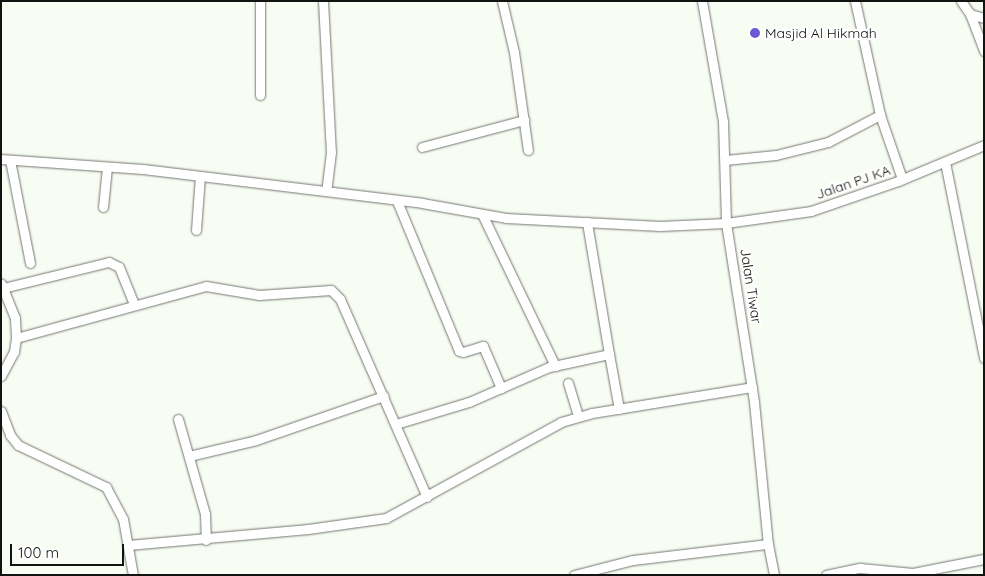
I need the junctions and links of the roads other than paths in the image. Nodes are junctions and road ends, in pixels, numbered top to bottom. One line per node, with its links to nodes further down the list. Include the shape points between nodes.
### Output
1 (260, 1): 10 (street)
2 (323, 1): 22 (street, via 331,152)
3 (502, 1): 12 (street)
4 (702, 1): 17 (street, Jalan Tiwar, via 723,121)
5 (855, 1): 11 (street)
6 (961, 1): 7 (street)
7 (970, 14): 8 (street); 9 (street)
8 (984, 18)
9 (984, 51)
10 (260, 95)
11 (880, 115): 17 (street, via 828,142 776,155); 21 (street)
12 (524, 120): 14 (street); 15 (street)
13 (984, 145): 18 (street, Jalan PJ KA)
14 (422, 147)
15 (528, 150)
16 (6, 160): 19 (street, Jalan PJ KA); 29 (street)
17 (725, 160): 27 (street, Jalan Tiwar)
18 (945, 162): 21 (street, Jalan PJ KA); 34 (street)
19 (107, 167): 20 (street, Jalan PJ KA); 24 (street)
20 (200, 176): 22 (street, Jalan PJ KA); 28 (street)
21 (902, 180): 27 (street, Jalan PJ KA, via 811,211)
22 (326, 191): 23 (street, Jalan PJ KA)
23 (397, 201): 25 (street, Jalan PJ KA); 39 (street, via 459,351 462,353 483,346)
24 (103, 207)
25 (482, 214): 26 (street, Jalan PJ KA); 35 (street)
26 (587, 222): 27 (street, Jalan PJ KA, via 660,226); 33 (street)
27 (726, 223): 38 (street, Jalan Tiwar)
28 (196, 230)
29 (30, 263)
30 (2, 286): 31 (street, via 109,262 119,268); 32 (street, via 15,318)
31 (134, 304): 32 (street); 40 (street, via 211,285 259,295 331,290 340,299)
32 (16, 338): 36 (street, via 14,352)
33 (609, 354): 35 (street); 41 (street)
34 (984, 358)
35 (555, 366): 39 (street)
36 (1, 376)
37 (568, 383): 43 (street)
38 (752, 387): 41 (street); 49 (street, Jalan Tiwar)
39 (501, 388): 45 (street, via 466,403)
40 (384, 396): 45 (street); 46 (street, via 256,440)
41 (619, 409): 43 (street)
42 (1, 411): 50 (street, via 10,435 18,445 106,488 123,519)
43 (578, 416): 47 (street, via 551,426)
44 (178, 419): 46 (street)
45 (396, 424): 47 (street)
46 (188, 456): 48 (street, via 205,514)
47 (427, 497): 48 (street, via 377,520)
48 (206, 540): 50 (street)
49 (768, 544): 53 (street, via 633,560); 54 (street, Jalan Tiwar)
50 (128, 545): 52 (street)
51 (984, 559): 55 (street, via 913,573 860,568)
52 (133, 575)
53 (574, 575)
54 (774, 575)
55 (826, 575)

